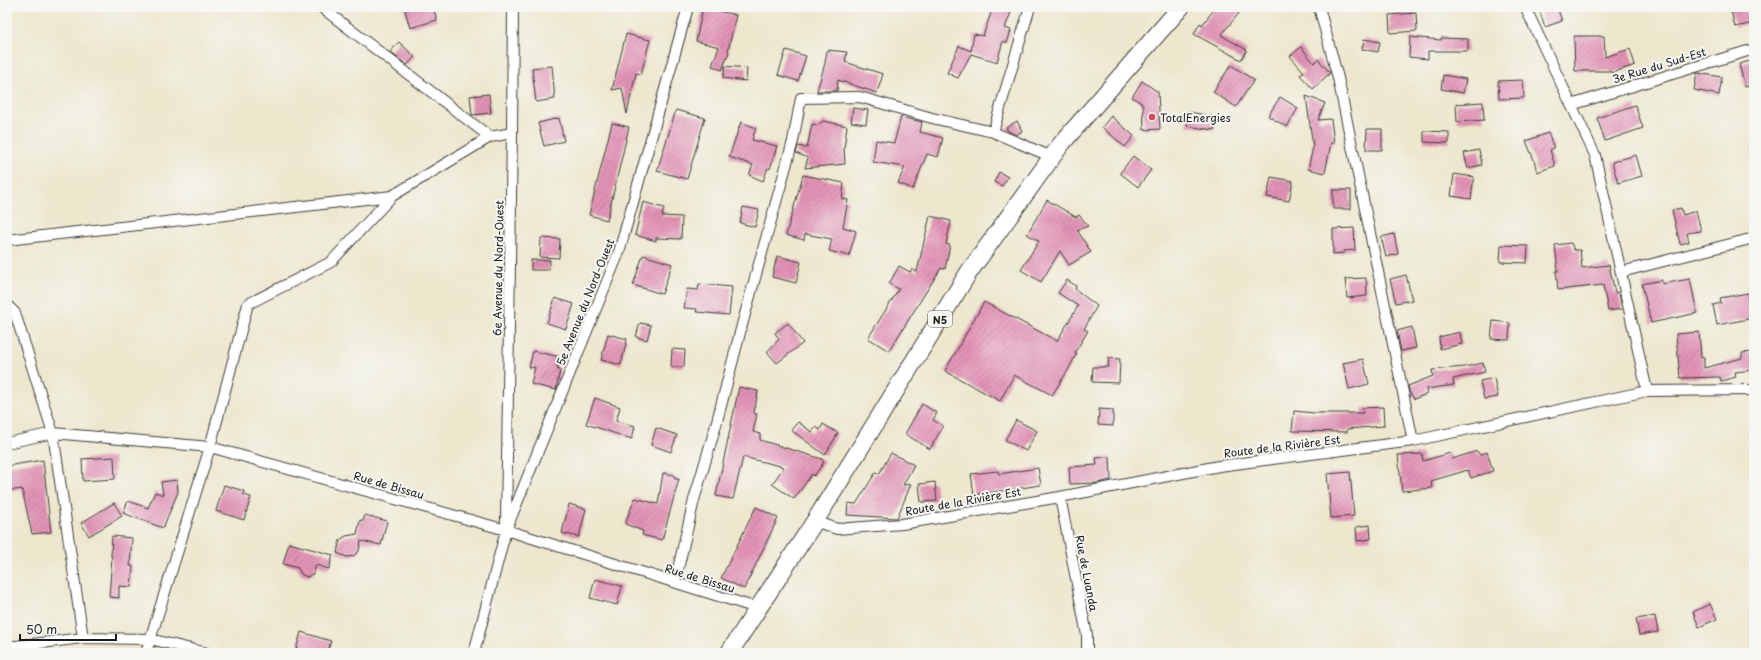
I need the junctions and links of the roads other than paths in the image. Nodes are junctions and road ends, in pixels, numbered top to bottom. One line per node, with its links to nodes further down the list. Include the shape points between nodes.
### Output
1 (513, 7): 11 (street, 6e Avenue du Nord-Ouest)
2 (688, 7): 27 (street, 5e Avenue du Nord-Ouest, via 620,252)
3 (1030, 7): 10 (street)
4 (1181, 7): 13 (highway, N5)
5 (1319, 7): 22 (street, via 1338,78)
6 (1525, 7): 9 (street)
7 (325, 9): 12 (street)
8 (1754, 49): 9 (street, 3e Rue du Sud-Est)
9 (1571, 105): 17 (street, via 1595,155)
10 (993, 132): 13 (street); 28 (street, via 860,97 801,98 793,141 694,500)
11 (512, 133): 12 (street); 27 (street, 6e Avenue du Nord-Ouest)
12 (490, 137): 14 (street)
13 (1052, 157): 26 (highway, N5, via 969,272)
14 (392, 196): 16 (street); 24 (street, via 331,262 248,304)
15 (1754, 238): 17 (street)
16 (7, 240)
17 (1621, 272): 20 (street)
18 (7, 306): 21 (street, via 15,313)
19 (1754, 390): 20 (street, Route de la Rivière Est)
20 (1647, 391): 22 (street, Route de la Rivière Est)
21 (53, 433): 23 (street, Rue de Bissau); 24 (street, Rue de Bissau); 30 (street)
22 (1413, 441): 25 (street, Route de la Rivière Est, via 1219,466)
23 (7, 442)
24 (210, 446): 27 (street, Rue de Bissau); 31 (street)
25 (1060, 497): 26 (street, Route de la Rivière Est, via 902,524 836,529); 37 (street, Rue de Luanda, via 1087,635)
26 (814, 521): 29 (highway, N5)
27 (506, 530): 28 (street, Rue de Bissau); 35 (street)
28 (675, 582): 29 (street, Rue de Bissau)
29 (757, 608): 36 (highway, N5)
30 (83, 638): 31 (street); 32 (street)
31 (150, 639): 33 (street); 34 (street)
32 (7, 647)
33 (146, 653)
34 (207, 653)
35 (474, 653)
36 (729, 653)
37 (1087, 653)

